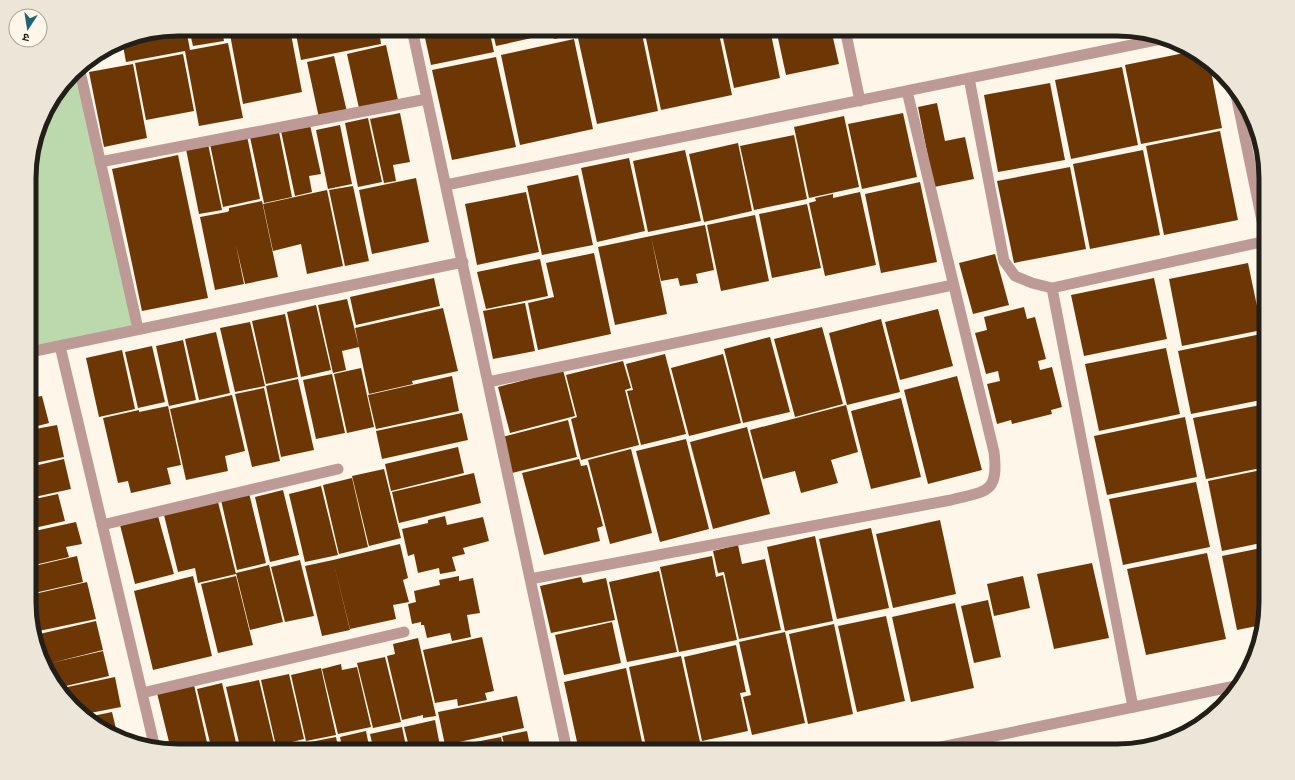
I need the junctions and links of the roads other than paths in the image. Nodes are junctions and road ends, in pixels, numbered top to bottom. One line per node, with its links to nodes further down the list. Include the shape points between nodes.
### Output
1 (414, 36): 7 (street)
2 (846, 36): 8 (street)
3 (1153, 41): 5 (street)
4 (81, 74): 10 (street)
5 (969, 78): 6 (street); 16 (street, via 1004,261 1015,276)
6 (907, 91): 8 (street); 15 (street)
7 (427, 99): 10 (street); 11 (street)
8 (860, 101): 11 (street)
9 (1238, 103): 12 (street)
10 (100, 162): 17 (street)
11 (446, 185): 14 (street)
12 (1259, 207)
13 (1259, 243): 16 (street)
14 (462, 262): 17 (street); 20 (street)
15 (953, 285): 20 (street); 23 (street, via 994,452 996,472 992,485 984,492)
16 (1052, 288): 27 (street)
17 (138, 329): 18 (street)
18 (60, 346): 19 (street); 22 (street)
19 (36, 351)
20 (488, 382): 23 (street)
21 (338, 469): 22 (street)
22 (102, 525): 26 (street)
23 (530, 579): 29 (street)
24 (404, 632): 26 (street)
25 (1231, 687): 27 (street)
26 (142, 693): 28 (street)
27 (1133, 707): 30 (street)
28 (154, 742)
29 (565, 744)
30 (956, 744)

